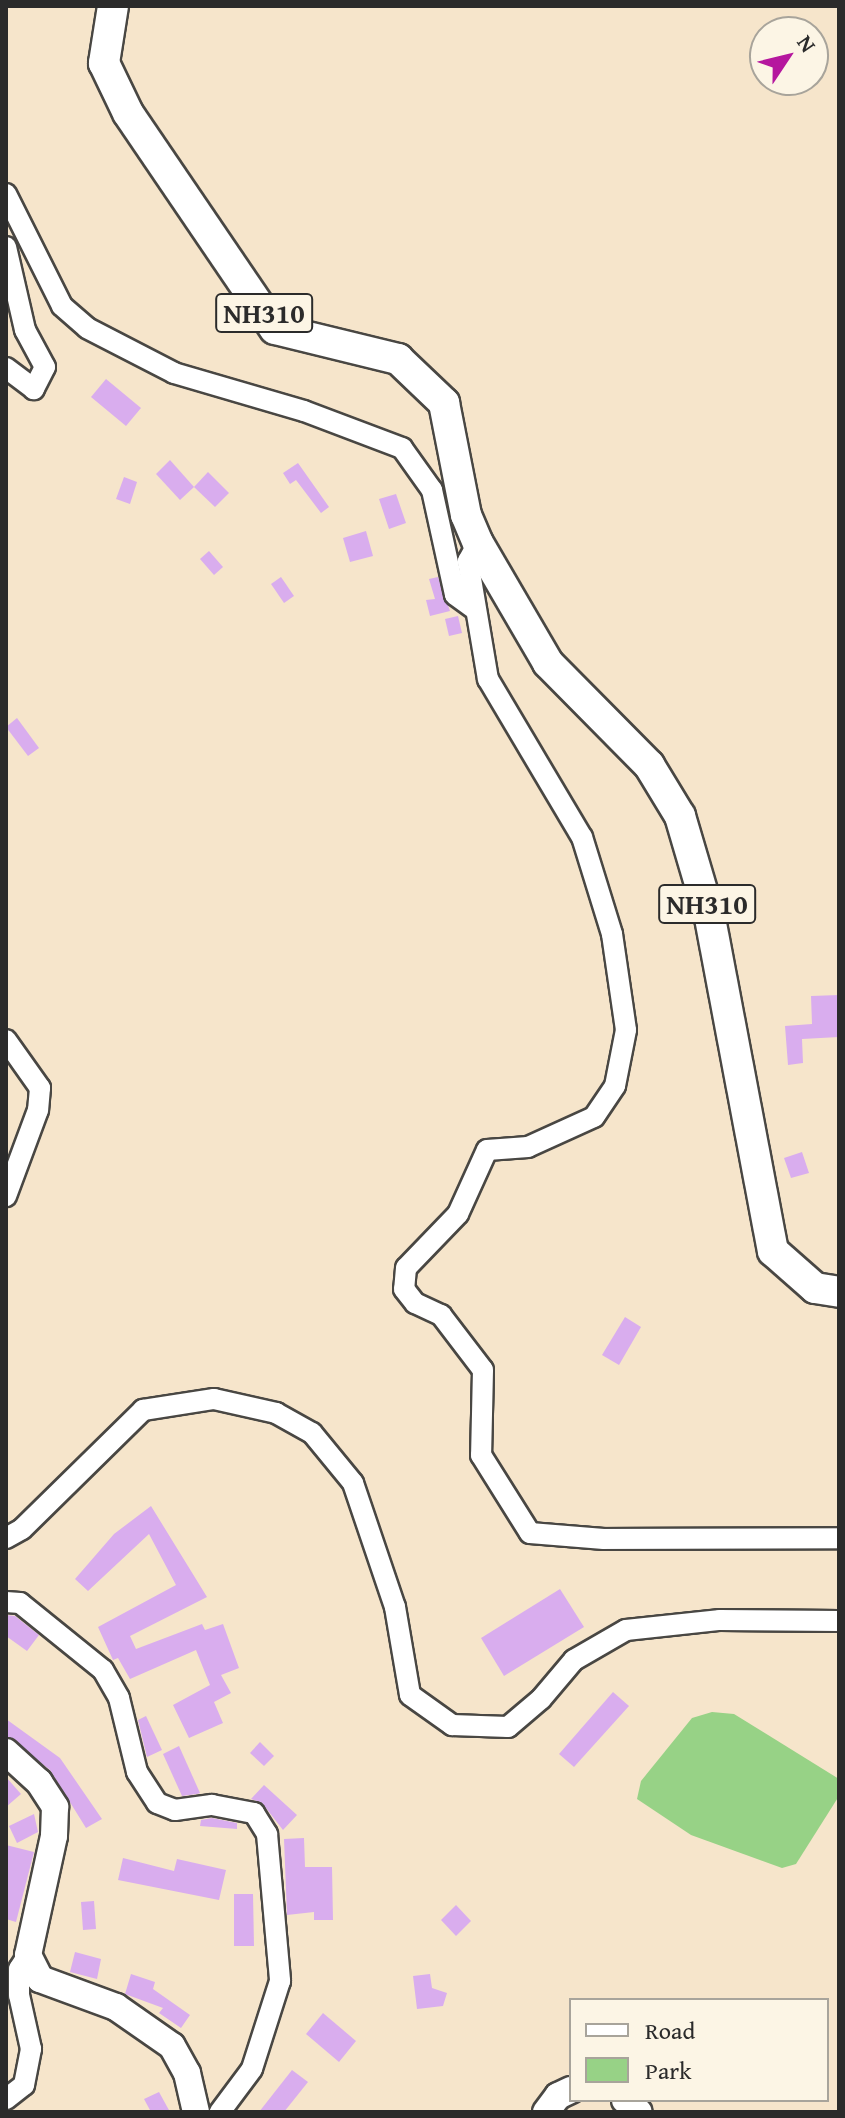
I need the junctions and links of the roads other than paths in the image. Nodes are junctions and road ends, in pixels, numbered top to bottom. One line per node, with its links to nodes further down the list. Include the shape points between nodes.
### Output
1 (113, 6): 5 (highway, NH310, via 104,63 128,113 275,329 398,359 444,403 466,515)
2 (6, 194): 6 (street, via 62,306 87,328 174,373 304,411 402,448 432,490 455,595)
3 (6, 247): 4 (street, via 25,330 45,367 34,389)
4 (6, 368)
5 (478, 543): 6 (street, via 468,561); 9 (highway, NH310, via 548,663 649,765 680,816 710,918 773,1251 815,1288)
6 (476, 610): 11 (street, via 488,679 582,837 612,934 626,1030 615,1086 594,1117 528,1147 487,1150 458,1214 406,1268 404,1289 415,1303 441,1315 483,1370 481,1455 530,1533 604,1539)
7 (6, 1040): 8 (street, via 40,1088 38,1110)
8 (6, 1196)
9 (839, 1292)
10 (6, 1538): 13 (street, via 22,1529 143,1410 214,1399 276,1413 312,1433 353,1483 395,1607 410,1695 452,1725 508,1727 574,1660 626,1630 720,1620)
11 (839, 1538)
12 (6, 1602): 19 (street, via 20,1603 103,1670 119,1698 137,1772 157,1803 175,1810 212,1805 254,1813 267,1834 280,1981 252,2069)
13 (839, 1621)
14 (6, 1752): 15 (main road, via 39,1782 55,1807 54,1836)
15 (28, 1955): 17 (street, via 19,1969 31,2049 24,2085); 18 (main road, via 40,1979 116,2007 172,2046 187,2073)
16 (569, 2091): 20 (main road)
17 (6, 2099)
18 (196, 2112)
19 (220, 2112)
20 (546, 2112)

